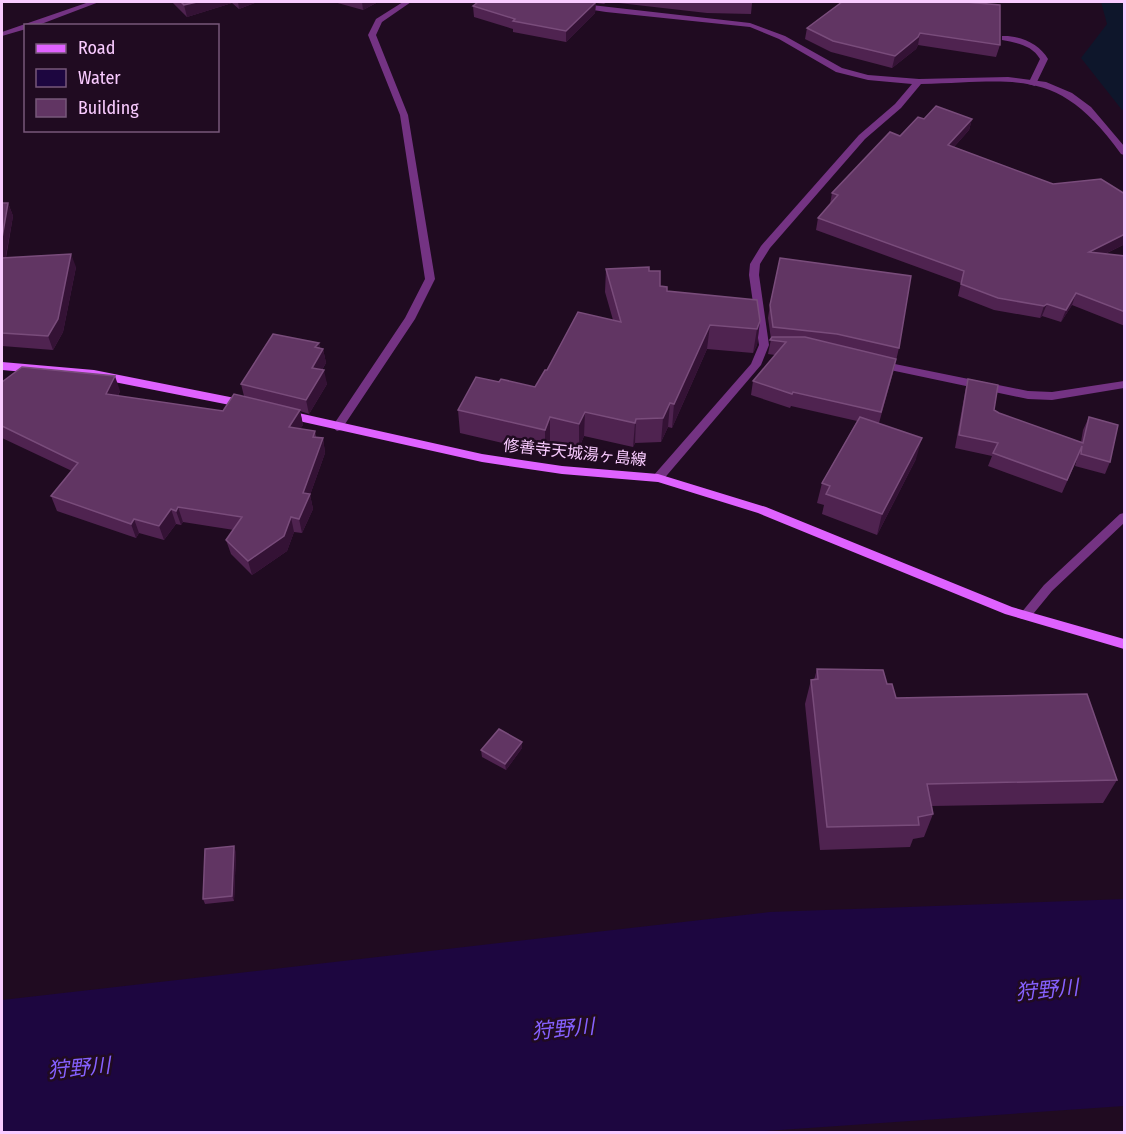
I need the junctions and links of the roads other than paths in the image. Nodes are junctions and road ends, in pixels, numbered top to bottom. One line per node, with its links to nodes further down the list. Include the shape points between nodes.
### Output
1 (95, 2): 6 (street)
2 (407, 2): 16 (street, via 380,21 372,35 404,115 430,279 410,319)
3 (555, 2): 5 (street)
4 (618, 2): 5 (street)
5 (621, 12): 10 (street, via 758,27 849,74)
6 (32, 24)
7 (24, 27): 8 (street)
8 (2, 34)
9 (1005, 38): 11 (street, via 1041,53 1044,59)
10 (919, 82): 11 (street, via 984,78); 17 (street, via 862,137 761,255 754,274 770,345)
11 (1032, 84): 12 (street, via 1059,90 1094,113)
12 (1125, 152)
13 (866, 361): 15 (street, via 1028,395 1074,394)
14 (2, 366): 16 (main road, 修善寺天城湯ヶ島線, via 94,374 213,396)
15 (1125, 386)
16 (337, 427): 17 (main road, 修善寺天城湯ヶ島線, via 482,459)
17 (658, 478): 19 (main road, 修善寺天城湯ヶ島線, via 762,510)
18 (1125, 517): 19 (street, via 1048,588)
19 (1025, 616): 20 (main road, 修善寺天城湯ヶ島線)
20 (1125, 644)

